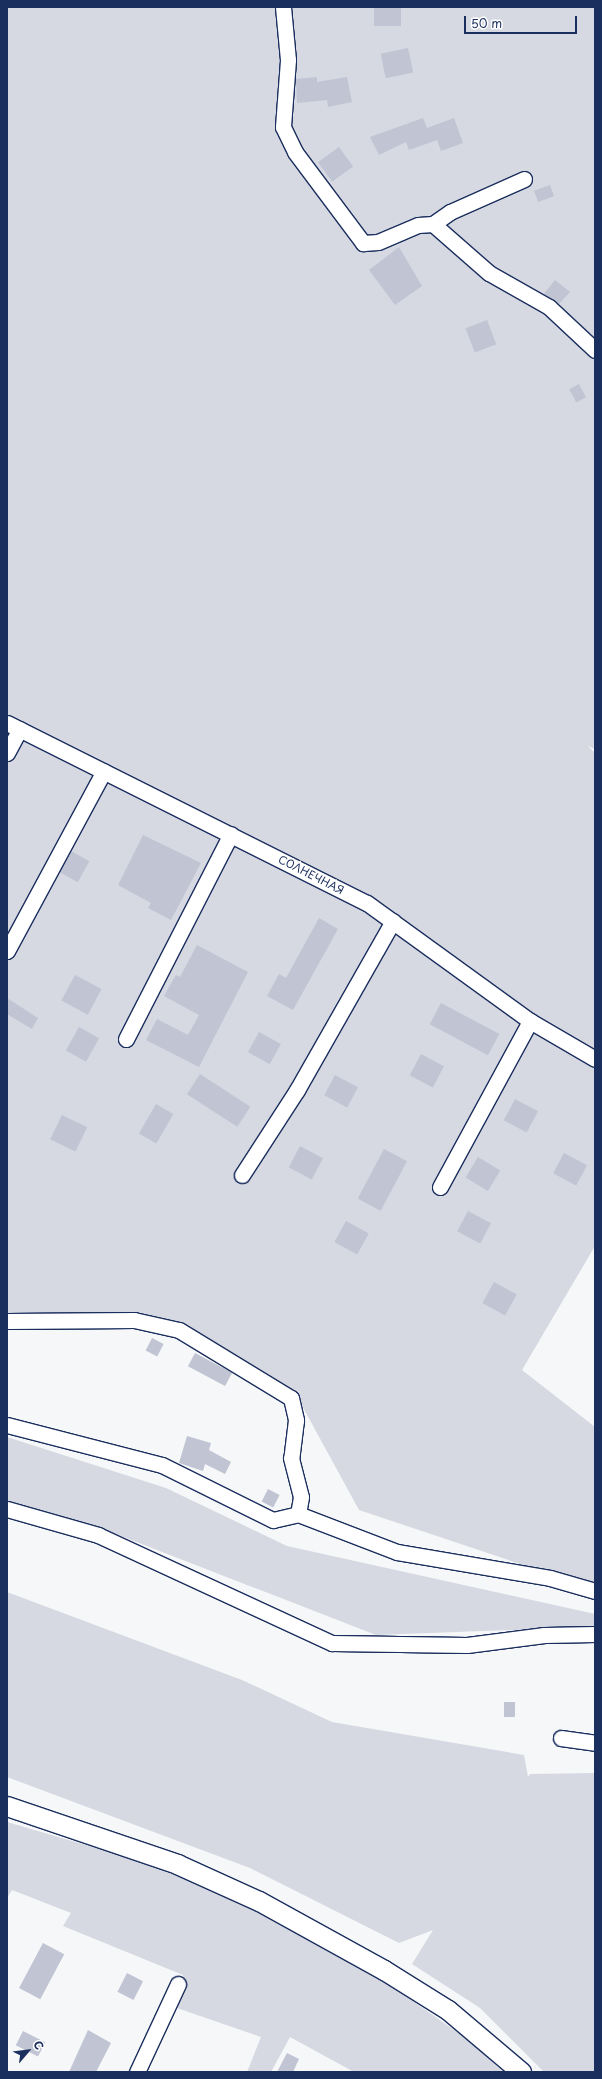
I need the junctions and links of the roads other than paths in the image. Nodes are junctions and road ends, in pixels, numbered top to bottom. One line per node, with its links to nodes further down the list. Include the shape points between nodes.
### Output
1 (283, 7): 3 (street, via 288,60 284,127 295,152 363,243 378,242 418,225)
2 (524, 179): 3 (street, via 450,212)
3 (433, 224): 4 (street, via 489,273 549,307)
4 (595, 350)
5 (14, 726): 6 (street); 7 (street, СОЛНЕЧНАЯ)
6 (7, 753)
7 (104, 771): 8 (street, СОЛНЕЧНАЯ); 10 (street)
8 (231, 834): 9 (street, СОЛНЕЧНАЯ, via 368,903); 12 (street)
9 (393, 921): 11 (street, СОЛНЕЧНАЯ); 14 (street, via 297,1090)
10 (7, 951)
11 (530, 1021): 13 (street, СОЛНЕЧНАЯ); 15 (street)
12 (126, 1039)
13 (595, 1059)
14 (242, 1174)
15 (440, 1187)
16 (7, 1321): 19 (street, via 134,1320 179,1330 292,1398 296,1420 291,1458 301,1497)
17 (7, 1425): 19 (street, via 162,1465 273,1520)
18 (7, 1509): 21 (street, via 98,1535 332,1643 467,1645 544,1635)
19 (298, 1514): 20 (street, via 397,1552 550,1578)
20 (595, 1591)
21 (595, 1634)
22 (560, 1738): 23 (street)
23 (595, 1743)
24 (7, 1806): 27 (main road, via 177,1864 259,1901 384,1970 448,2010)
25 (178, 1984): 26 (street)
26 (137, 2072)
27 (521, 2072)

